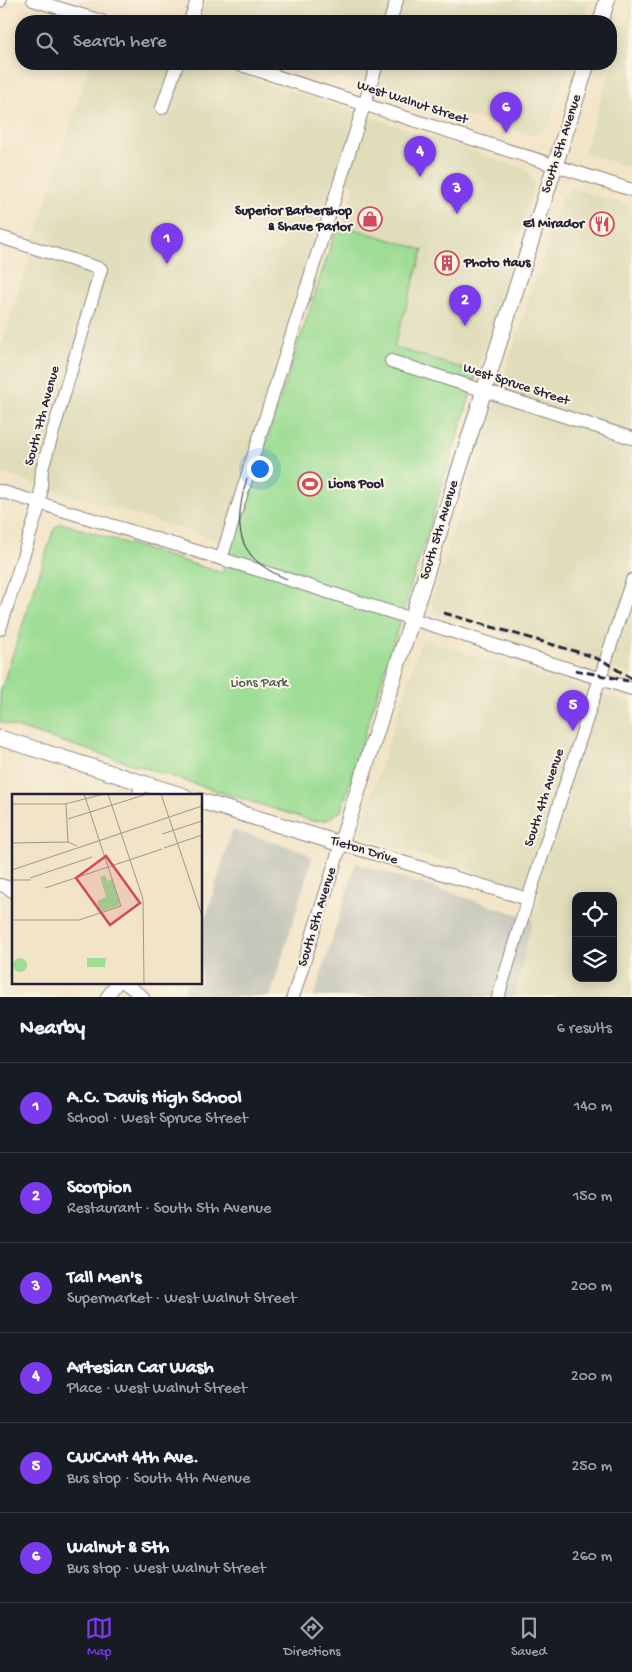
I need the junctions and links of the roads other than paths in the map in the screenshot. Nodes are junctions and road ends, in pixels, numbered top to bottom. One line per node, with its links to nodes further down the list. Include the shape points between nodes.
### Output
1 (33, 0): 5 (street)
2 (197, 0): 6 (street)
3 (397, 0): 7 (street)
4 (607, 0): 8 (main road)
5 (82, 15)
6 (192, 15)
7 (392, 15)
8 (603, 15)
9 (175, 70): 14 (street)
10 (257, 70): 13 (street, West Walnut Street)
11 (375, 70): 13 (street)
12 (585, 70): 15 (main road, South 5th Avenue)
13 (364, 103): 15 (street, West Walnut Street); 23 (street)
14 (162, 108)
15 (555, 166): 16 (street, West Walnut Street); 19 (main road, South 5th Avenue)
16 (632, 190)
17 (0, 237): 22 (street, South 7th Avenue, via 101,269 42,470)
18 (391, 361): 19 (street, West Spruce Street)
19 (484, 390): 20 (street, West Spruce Street); 25 (main road, South 5th Avenue)
20 (632, 438)
21 (0, 491): 22 (street)
22 (40, 503): 23 (street); 26 (street, South 7th Avenue)
23 (221, 559): 25 (street)
24 (632, 580): 27 (street, South 4th Avenue)
25 (412, 620): 27 (street); 33 (main road, South 5th Avenue)
26 (0, 629)
27 (601, 678): 28 (street); 36 (street, South 4th Avenue)
28 (632, 689)
29 (0, 738): 30 (main road)
30 (140, 789): 31 (main road)
31 (161, 792)
32 (202, 801): 33 (main road, Tieton Drive)
33 (341, 844): 36 (street, Tieton Drive); 41 (street, South 5th Avenue)
34 (0, 886): 35 (street)
35 (12, 891)
36 (528, 899): 42 (street, South 4th Avenue)
37 (116, 984): 39 (street)
38 (126, 984): 40 (street)
39 (107, 997)
40 (143, 997)
41 (293, 997)
42 (498, 997)

